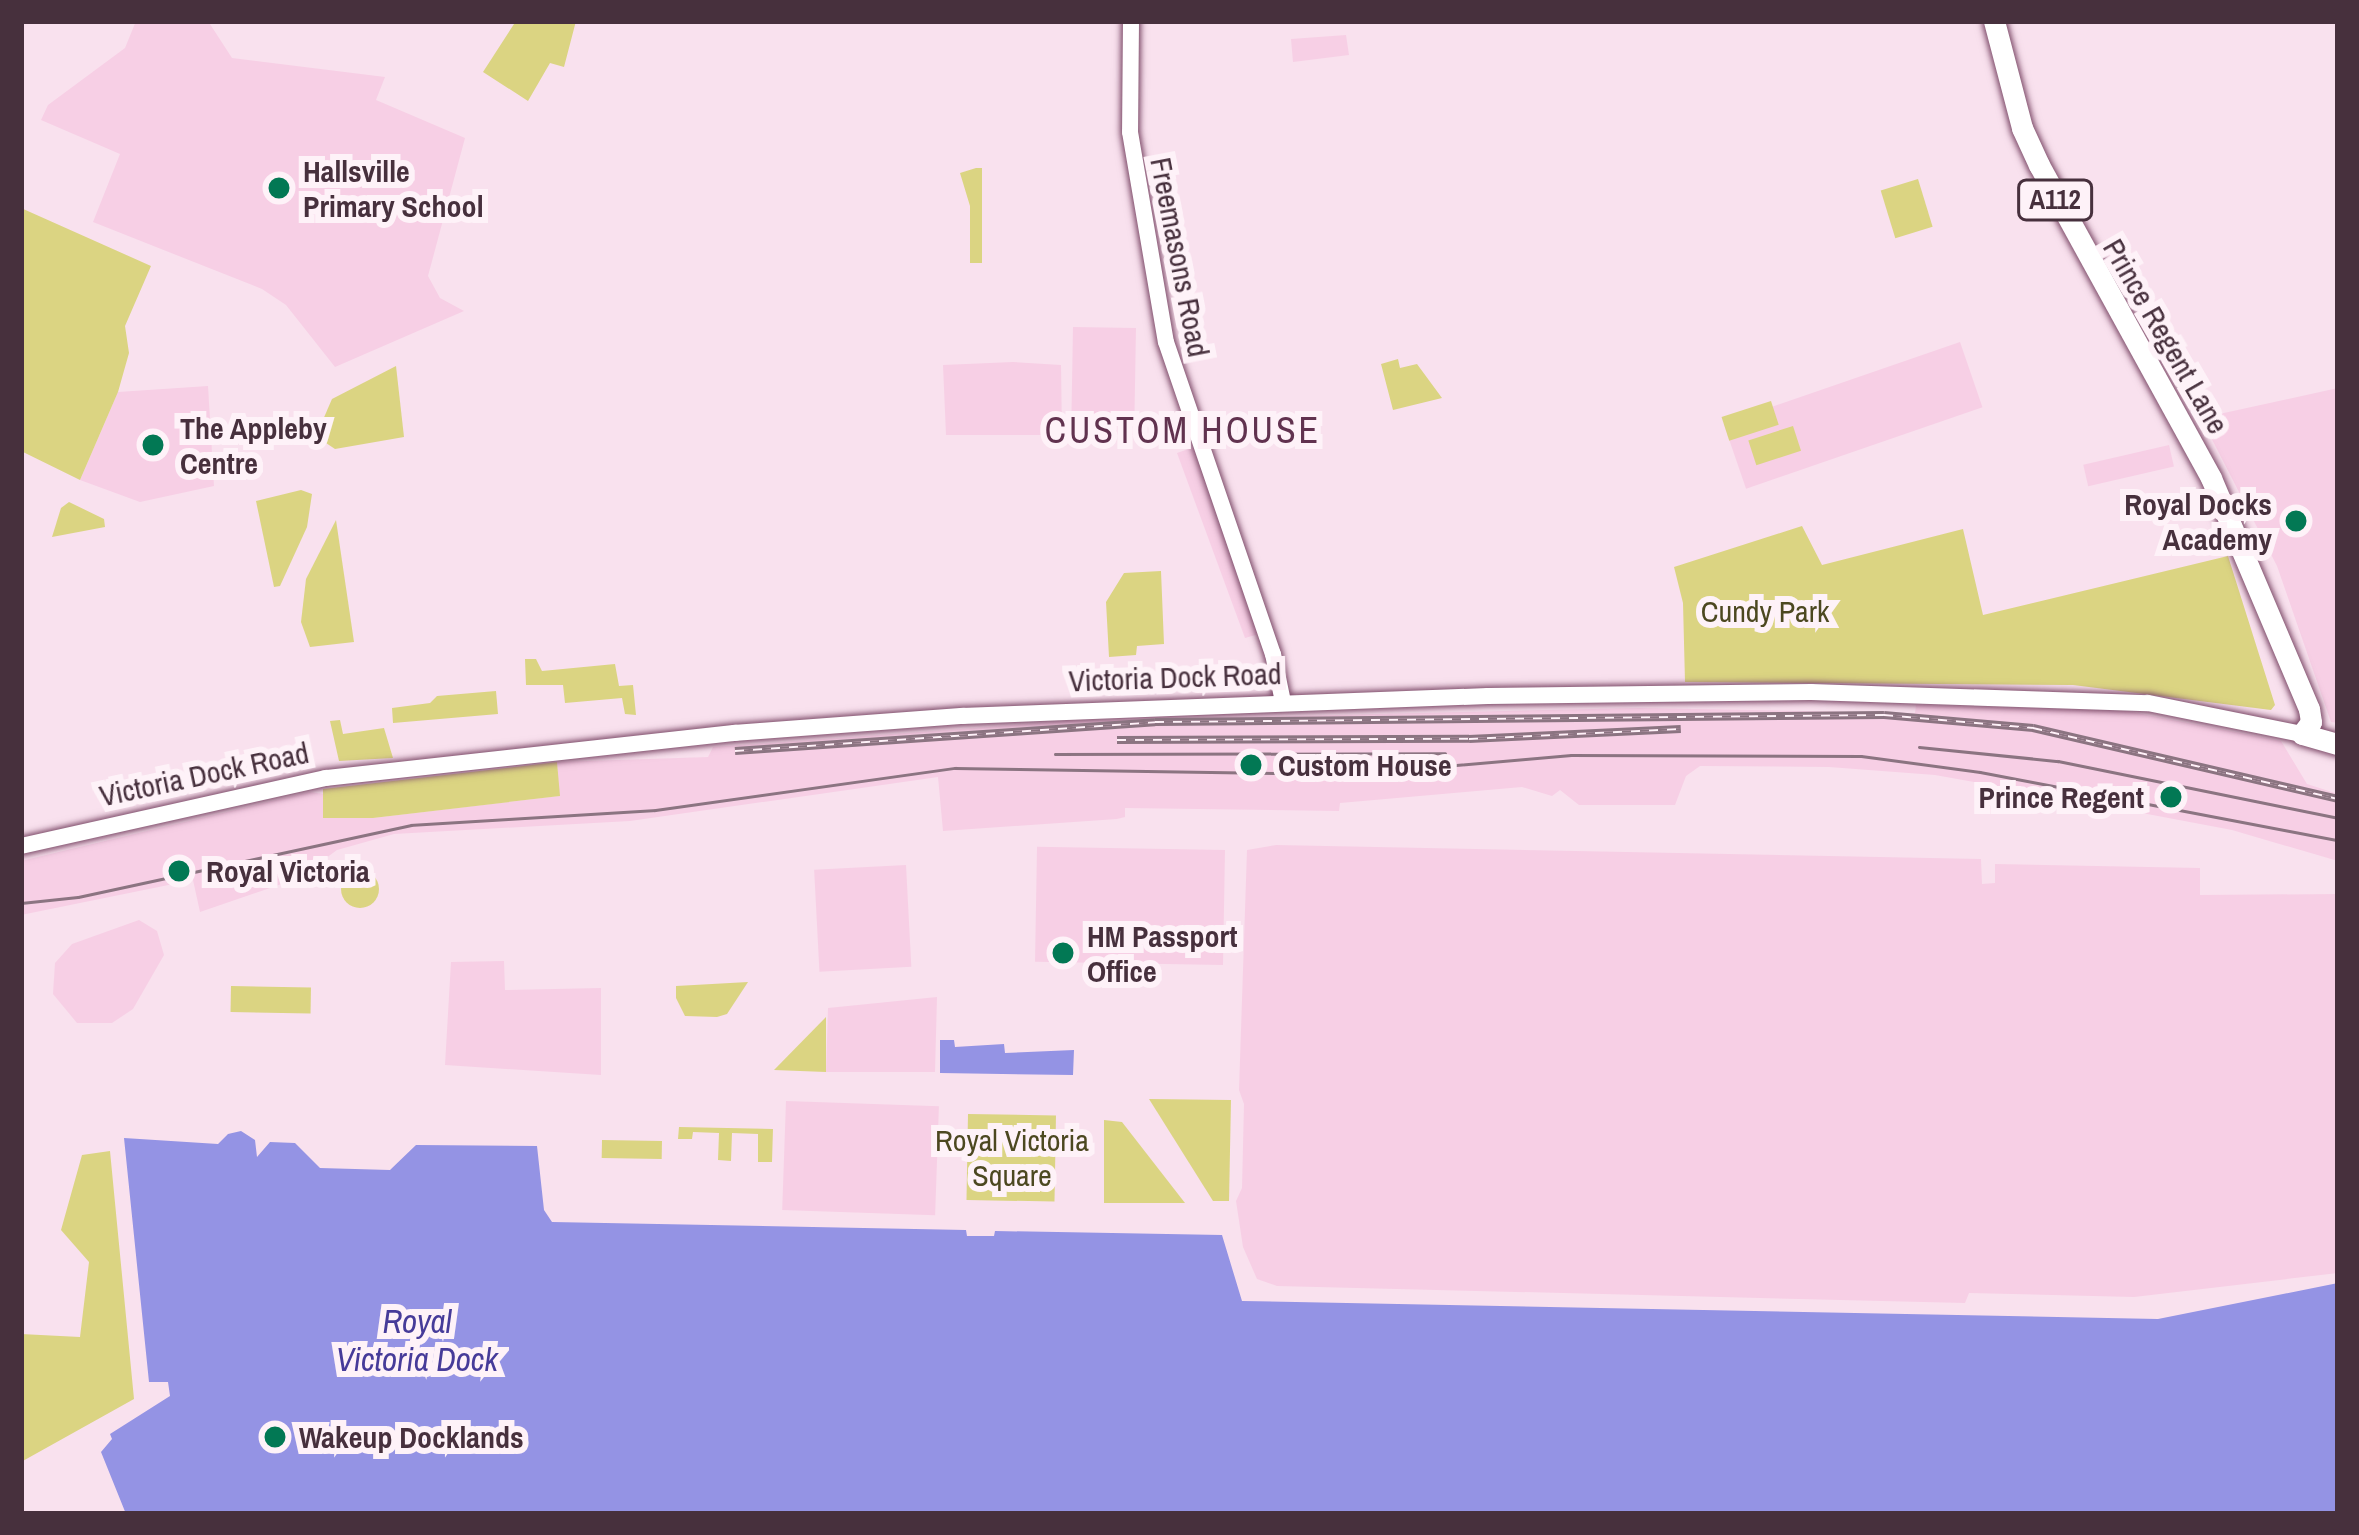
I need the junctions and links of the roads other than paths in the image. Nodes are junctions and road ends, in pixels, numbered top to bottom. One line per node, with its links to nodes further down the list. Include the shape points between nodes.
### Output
1 (1131, 21): 3 (street, Freemasons Road, via 1130,132 1166,342)
2 (1994, 21): 4 (main road, Prince Regent Lane / A112, via 2031,150 2192,438 2293,680)
3 (1283, 703): 4 (street, Victoria Dock Road, via 1720,692 2009,696 2148,703); 6 (street, Victoria Dock Road, via 828,725 483,759 263,789)
4 (2302, 734): 5 (main road, Victoria Dock Road)
5 (2338, 744)
6 (21, 845)

